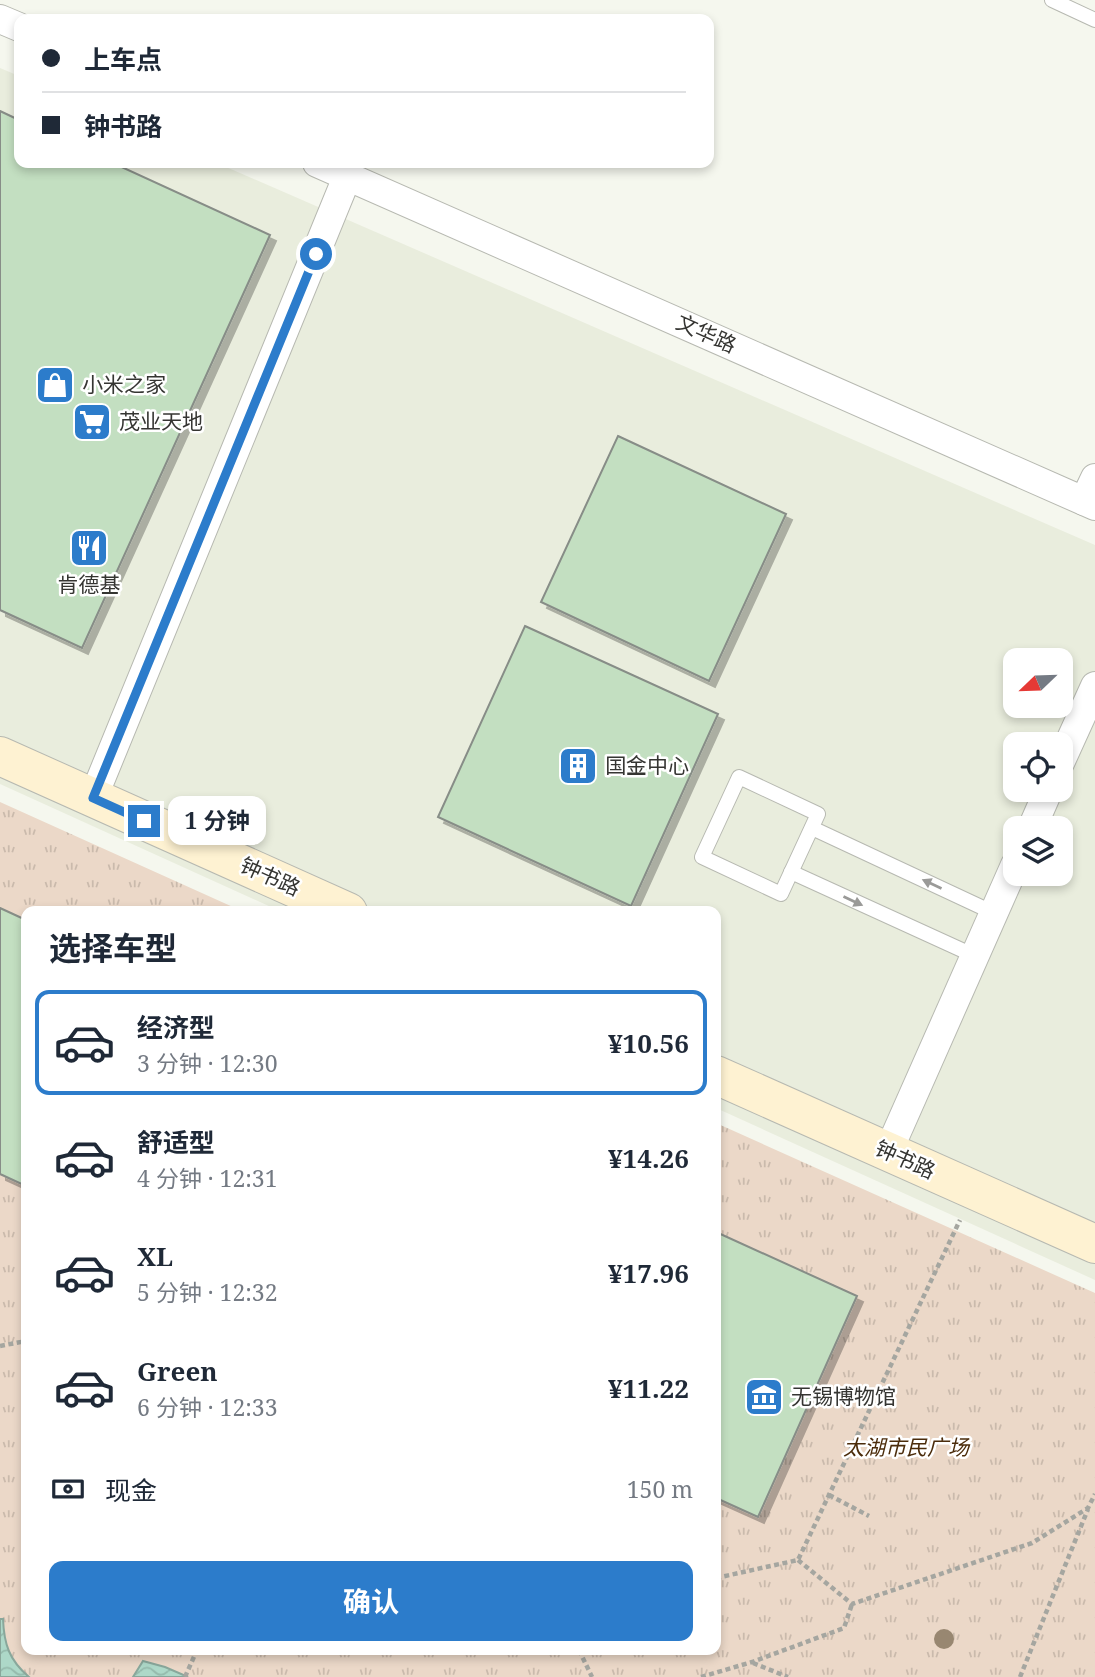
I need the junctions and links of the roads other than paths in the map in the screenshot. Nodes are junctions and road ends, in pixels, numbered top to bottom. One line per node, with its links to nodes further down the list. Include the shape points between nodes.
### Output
1 (1052, 0): 2 (lane)
2 (1095, 20)
3 (328, 168): 4 (street, 文华路)
4 (347, 177): 5 (street, 文华路); 9 (street)
5 (1091, 495)
6 (1095, 686): 7 (street)
7 (1073, 734)
8 (0, 757): 9 (street, 钟书路)
9 (93, 798): 13 (street, 钟书路)
10 (812, 828): 11 (lane); 11 (lane, via 818,814 739,777 702,857 781,894); 14 (lane, one-way to 10)
11 (791, 872): 15 (lane, one-way to 15)
12 (1006, 886): 14 (street)
13 (335, 906)
14 (994, 913): 15 (street)
15 (975, 957): 17 (street)
16 (721, 1077): 17 (street, 钟书路)
17 (888, 1152): 18 (street, 钟书路)
18 (1095, 1244)

